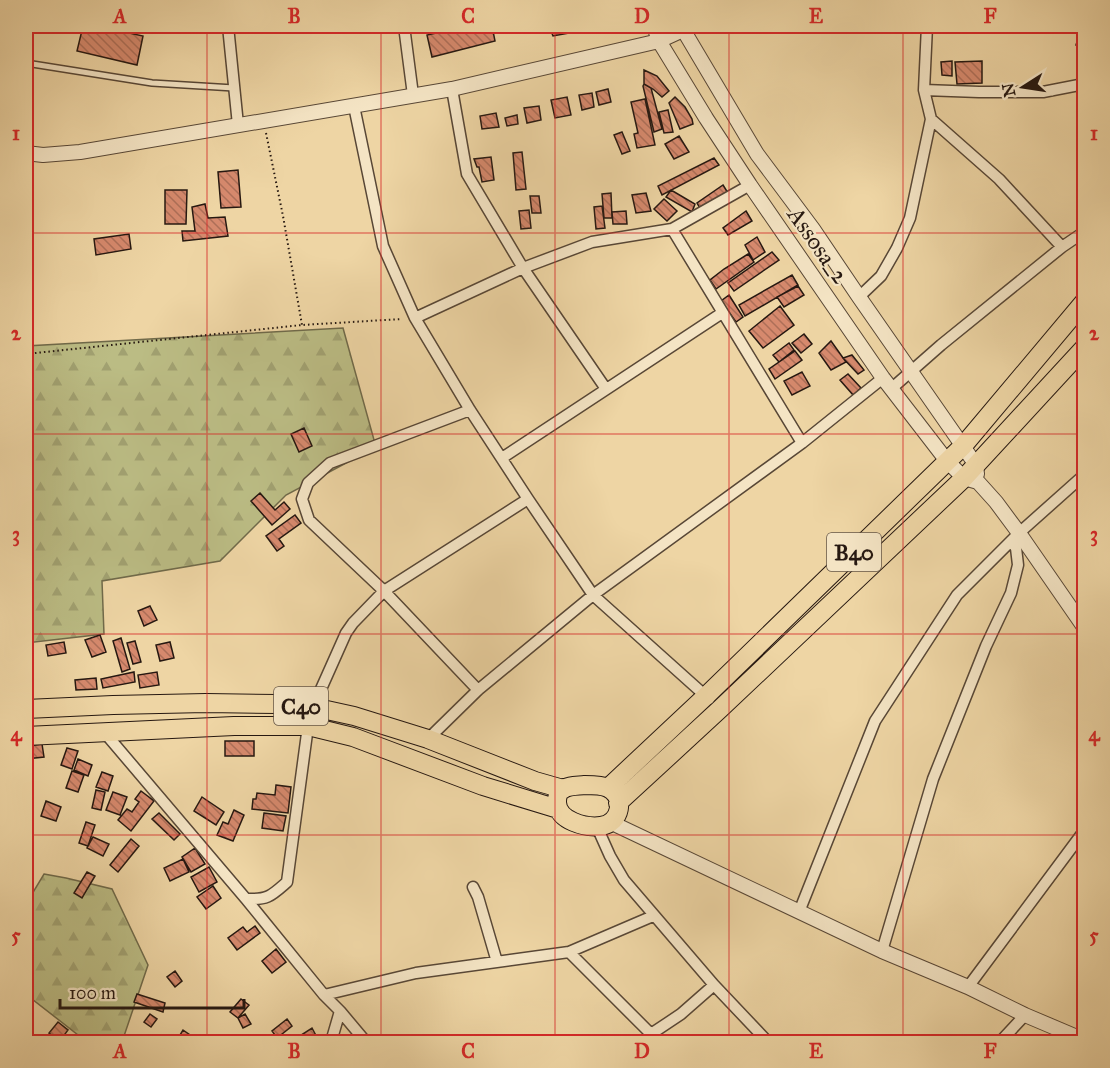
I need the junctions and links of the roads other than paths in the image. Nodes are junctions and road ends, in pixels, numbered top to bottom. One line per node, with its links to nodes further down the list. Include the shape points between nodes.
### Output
1 (228, 26): 9 (street)
2 (404, 26): 12 (street)
3 (654, 26): 6 (street, Assosa_2)
4 (927, 26): 11 (street)
5 (682, 28): 6 (street); 22 (street, Assosa_2, via 757,154)
6 (659, 41): 10 (street); 17 (street, Assosa_2)
7 (26, 63): 9 (lane, via 152,83)
8 (1084, 84): 11 (street, via 1043,92)
9 (234, 88): 15 (street)
10 (452, 89): 12 (street); 21 (street, via 467,174)
11 (924, 90): 14 (street)
12 (413, 95): 13 (street)
13 (354, 106): 15 (street); 25 (street, via 383,246)
14 (931, 119): 20 (street, via 999,179); 22 (street, via 910,218 881,276)
15 (238, 126): 16 (street, via 81,152)
16 (26, 153)
17 (750, 185): 18 (street); 28 (street, Assosa_2)
18 (672, 229): 21 (street, via 592,242); 24 (street)
19 (1084, 232): 20 (street)
20 (1062, 247): 27 (street)
21 (523, 268): 25 (street); 29 (street)
22 (859, 297): 27 (street, Assosa_2)
23 (1084, 302): 32 (highway, B40)
24 (722, 313): 29 (street); 31 (street)
25 (415, 318): 30 (street)
26 (1084, 348): 35 (highway, B40)
27 (911, 372): 28 (street); 32 (street, Assosa_2)
28 (887, 383): 31 (street); 34 (street, Assosa_2)
29 (606, 389): 33 (street)
30 (470, 410): 33 (street); 39 (street, via 330,464 308,483 302,499 309,520)
31 (802, 442): 40 (street)
32 (963, 447): 34 (highway, B40); 35 (street, Assosa_2)
33 (502, 458): 37 (street)
34 (947, 461): 35 (street, Assosa_2); 43 (highway, B40)
35 (973, 475): 38 (street, via 996,502); 47 (highway, B40)
36 (1084, 475): 38 (street)
37 (528, 499): 39 (street); 40 (street)
38 (1015, 537): 41 (street); 61 (street, via 957,595 874,721); 63 (street, via 1018,565 1011,593 933,779)
39 (384, 591): 42 (street); 45 (street, via 346,633)
40 (593, 595): 42 (street); 43 (street)
41 (1084, 627)
42 (478, 690): 52 (street)
43 (706, 696): 47 (street); 53 (highway, B40)
44 (233, 703): 45 (highway, C40); 46 (highway, C40); 48 (highway)
45 (313, 707): 52 (highway, C40)
46 (26, 709)
47 (720, 709): 55 (highway, B40)
48 (234, 726): 49 (highway, C40); 50 (highway, C40)
49 (308, 726): 56 (highway, C40, via 352,737 483,786); 60 (street, via 287,882 261,900)
50 (105, 733): 51 (highway, C40); 60 (street)
51 (26, 736)
52 (428, 739): 54 (highway, C40)
53 (608, 788): 54 (highway, via 585,785); 55 (highway)
54 (563, 789): 56 (highway, via 557,798)
55 (618, 804): 57 (highway, B40, via 616,818)
56 (558, 809): 57 (highway, via 568,820)
57 (604, 825): 61 (street); 62 (street, via 610,856)
58 (1084, 831): 67 (street)
59 (473, 887): 65 (street)
60 (246, 899): 68 (street)
61 (799, 912): 63 (street)
62 (653, 916): 64 (street); 66 (street)
63 (882, 951): 67 (street)
64 (569, 952): 65 (street); 71 (street)
65 (497, 962): 68 (street, via 416,973)
66 (714, 985): 71 (street); 75 (street)
67 (968, 987): 70 (street)
68 (324, 995): 69 (street)
69 (340, 1011): 73 (street); 74 (street)
70 (1025, 1015): 72 (street); 76 (street)
71 (655, 1038)
72 (1084, 1040)
73 (331, 1042)
74 (366, 1042)
75 (768, 1042)
76 (1000, 1042)

